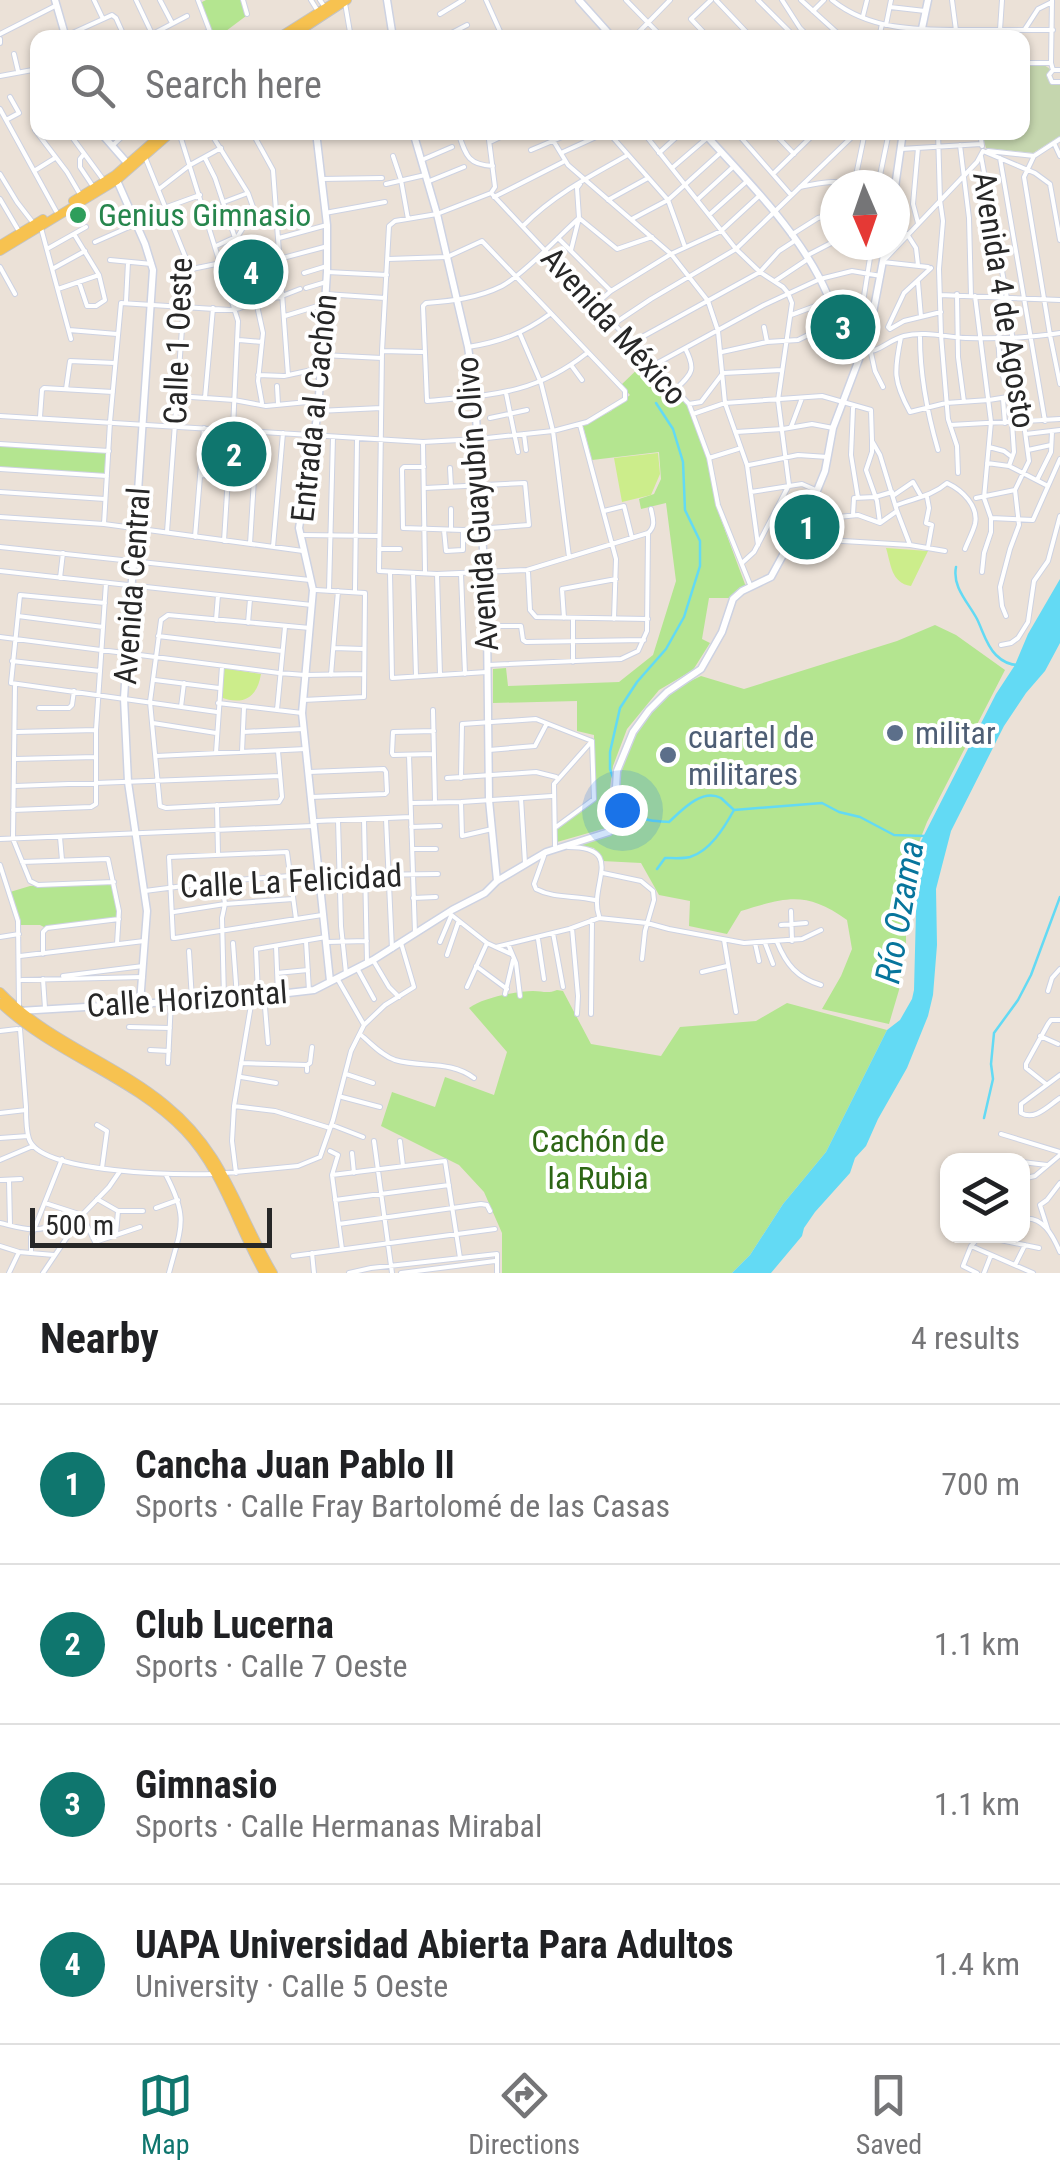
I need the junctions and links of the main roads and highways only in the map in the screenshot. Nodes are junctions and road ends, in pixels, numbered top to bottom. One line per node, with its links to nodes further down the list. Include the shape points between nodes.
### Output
1 (386, 0): 9 (main road)
2 (579, 0): 10 (main road)
3 (928, 0): 11 (main road)
4 (343, 1): 6 (main road)
5 (56, 2): 7 (main road)
6 (323, 10): 8 (main road)
7 (64, 30)
8 (303, 30)
9 (392, 30)
10 (606, 30)
11 (921, 30)
12 (107, 140): 19 (main road)
13 (151, 140): 19 (main road)
14 (165, 140): 21 (main road)
15 (317, 140): 27 (main road, Entrada al Cachón, via 327,269 318,411 298,528 312,590 302,713)
16 (415, 140): 26 (main road, Avenida Guayubín Olivo, via 458,300 475,396 488,626 489,800)
17 (712, 140): 25 (main road, via 820,278)
18 (902, 140): 20 (main road)
19 (128, 164): 21 (main road)
20 (898, 170)
21 (116, 178): 22 (main road); 22 (main road); 30 (main road, Avenida Central, via 152,264 124,698 128,782 147,911)
22 (38, 224): 23 (main road); 23 (main road)
23 (0, 248)
24 (883, 260): 25 (main road)
25 (857, 363): 26 (main road, Calle Horizontal, via 816,494 793,538 771,577 734,599 701,669 667,692 633,732 617,771 608,832 546,852)
26 (498, 881): 27 (main road, Calle Horizontal)
27 (333, 980): 30 (main road, Calle Horizontal, via 309,991)
28 (0, 992): 31 (main road)
29 (0, 1002): 31 (main road)
30 (140, 1003): 31 (main road, Calle Horizontal, via 45,1008)
31 (19, 1020): 32 (main road, via 35,1023 168,1106 194,1131)
32 (220, 1173): 33 (main road); 34 (main road)
33 (264, 1273)
34 (273, 1273)

